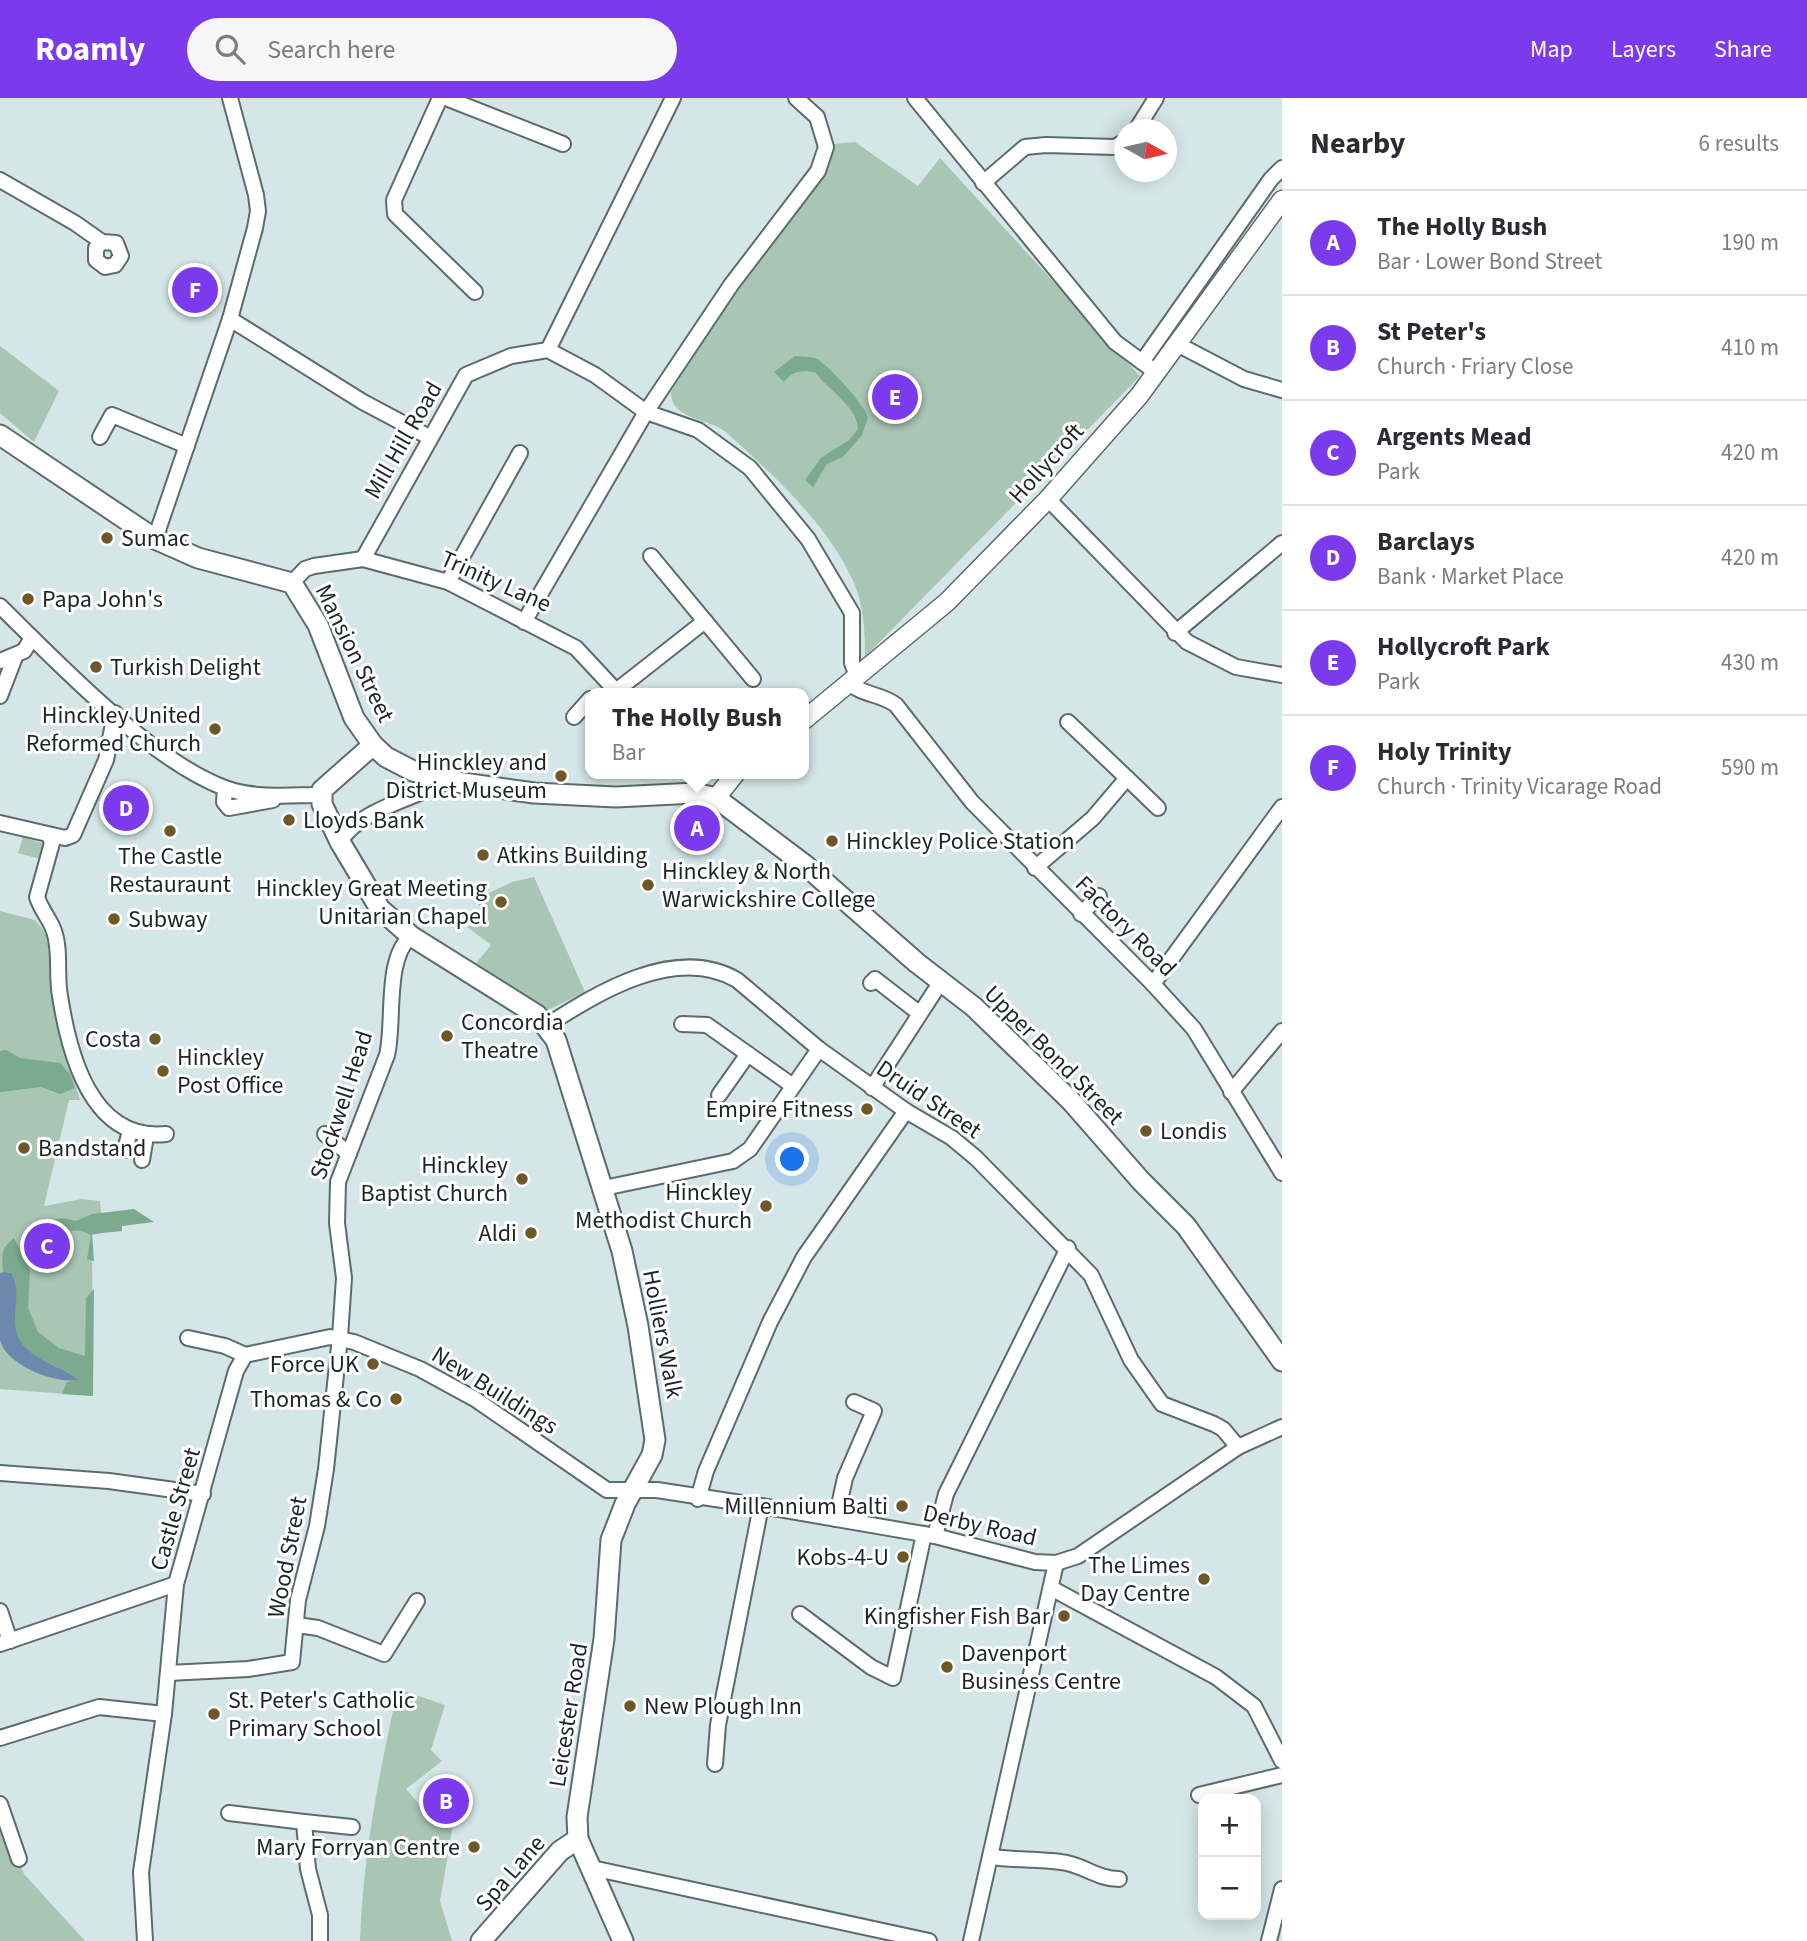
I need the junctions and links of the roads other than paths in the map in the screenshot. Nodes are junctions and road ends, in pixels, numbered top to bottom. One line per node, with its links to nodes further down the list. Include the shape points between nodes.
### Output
1 (230, 98): 17 (street, via 258,211)
2 (440, 98): 16 (street, via 394,201 395,214)
3 (446, 98): 9 (street)
4 (673, 98): 19 (street)
5 (796, 98): 23 (street, via 817,117 825,147 818,171 731,285)
6 (915, 98): 13 (street)
7 (1156, 98): 8 (street)
8 (1143, 119)
9 (563, 144)
10 (1114, 147): 13 (street, via 1025,148)
11 (1282, 168): 20 (street)
12 (0, 180): 15 (street)
13 (983, 183): 20 (street, via 1115,341)
14 (1282, 200): 18 (street, Hollycroft)
15 (102, 242)
16 (475, 292)
17 (230, 319): 26 (street, via 363,402); 27 (street)
18 (1179, 345): 21 (street, Hollycroft); 22 (street, via 1244,379)
19 (548, 350): 23 (street, via 595,374); 26 (street, Mill Hill Road, via 511,356 466,375)
20 (1142, 362): 21 (street)
21 (1157, 373): 29 (street, Hollycroft)
22 (1282, 390)
23 (646, 412): 38 (street); 44 (street, via 698,430 750,468 808,539 852,613)
24 (0, 435): 30 (main road)
25 (100, 437): 27 (street, via 112,415)
26 (429, 437): 33 (street, Mill Hill Road)
27 (187, 446): 30 (street)
28 (520, 453): 34 (street)
29 (1048, 499): 39 (street); 44 (street, Hollycroft, via 947,602)
30 (155, 539): 35 (main road, via 198,558)
31 (1282, 543): 39 (street)
32 (651, 556): 37 (street)
33 (363, 559): 34 (street, Trinity Lane); 35 (street, Trinity Lane, via 305,569)
34 (448, 582): 38 (street, Trinity Lane)
35 (292, 583): 53 (main road, Mansion Street, via 318,625 354,718)
36 (0, 606): 40 (street)
37 (705, 621): 43 (street); 46 (street)
38 (524, 622): 45 (street, Trinity Lane, via 576,648)
39 (1175, 633): 42 (street, via 1236,667)
40 (32, 638): 41 (street, via 24,651); 49 (street)
41 (7, 659): 47 (street)
42 (1282, 675)
43 (753, 679)
44 (853, 680): 50 (street, Hollycroft); 64 (street, Factory Road, via 854,688 896,705 957,786)
45 (613, 688)
46 (615, 688)
47 (0, 696)
48 (585, 704): 51 (street)
49 (115, 713): 57 (street, via 162,750 225,788 224,802 229,808 281,796); 62 (street, via 106,760 75,832 65,838)
50 (809, 716)
51 (573, 717)
52 (1068, 722): 54 (street)
53 (373, 745): 56 (main road, via 413,771); 57 (main road, via 325,786)
54 (1127, 778): 60 (street); 64 (street, via 1093,818)
55 (731, 779): 58 (street)
56 (451, 780): 58 (main road, via 563,795 695,793); 63 (street, via 365,818 350,827)
57 (321, 795): 63 (main road)
58 (716, 798): 69 (main road, Upper Bond Street, via 805,865)
59 (1282, 807): 70 (street)
60 (1158, 808)
61 (0, 822): 62 (street)
62 (49, 835): 82 (street, via 52,843 37,897 54,930 59,995 75,1063 90,1095 108,1116)
63 (340, 842): 67 (main road, via 380,909)
64 (1035, 869): 66 (street, Factory Road)
65 (1099, 896): 66 (street)
66 (1081, 914): 70 (street, Factory Road)
67 (411, 936): 73 (main road, via 517,1001); 87 (street, Stockwell Head, via 392,982 392,1035 387,1055)
68 (871, 983): 71 (street, via 875,979)
69 (940, 983): 71 (street); 95 (main road, Upper Bond Street, via 1012,1042 1186,1226)
70 (1153, 984): 79 (street, Factory Road, via 1198,1035)
71 (919, 1013): 78 (street)
72 (682, 1024): 76 (street, via 707,1025)
73 (546, 1026): 75 (street, Druid Street, via 638,977 664,970 706,970 737,980); 90 (main road, Holliers Walk, via 556,1040)
74 (1282, 1031): 79 (street)
75 (819, 1049): 77 (street); 78 (street, Druid Street)
76 (748, 1054): 77 (street); 80 (street)
77 (793, 1086): 90 (street, via 750,1149 733,1161)
78 (872, 1088): 81 (street, Druid Street)
79 (1231, 1092): 89 (street, Factory Road)
80 (719, 1095)
81 (906, 1111): 91 (street, Druid Street, via 952,1138); 102 (street, via 804,1257 770,1322)
82 (130, 1131): 85 (street); 86 (street)
83 (166, 1134): 85 (street)
84 (325, 1134): 87 (street)
85 (146, 1136): 88 (street)
86 (125, 1150)
87 (349, 1154): 92 (street, Stockwell Head, via 338,1182 337,1223 344,1278)
88 (142, 1160)
89 (1282, 1173)
90 (604, 1188): 100 (main road, Holliers Walk, via 638,1326 655,1424 652,1455)
91 (1068, 1248): 98 (street, Druid Street, via 1098,1285 1131,1360 1162,1405 1214,1424); 105 (street)
92 (340, 1337): 94 (street); 100 (street, New Buildings, via 419,1369 475,1399 607,1490); 112 (street, Wood Street, via 326,1469 298,1600)
93 (188, 1338): 94 (street)
94 (245, 1355): 101 (street, Castle Street, via 236,1371)
95 (1282, 1361)
96 (854, 1402): 104 (street, via 874,1411 845,1478)
97 (1282, 1427): 98 (street, Derby Road)
98 (1238, 1447): 106 (street, Derby Road, via 1078,1556)
99 (0, 1473): 101 (street)
100 (633, 1491): 102 (street, Derby Road, via 657,1490); 126 (main road, Leicester Road, via 608,1552 604,1639 586,1747)
101 (203, 1494): 107 (street, Castle Street)
102 (698, 1499): 103 (street, Derby Road)
103 (761, 1506): 104 (street, Derby Road); 119 (street, via 718,1725)
104 (835, 1520): 105 (street, Derby Road)
105 (930, 1535): 106 (street, Derby Road, via 1035,1562); 111 (street, via 893,1678)
106 (1056, 1563): 108 (street)
107 (176, 1584): 113 (street); 114 (street, Castle Street)
108 (1051, 1588): 116 (street, via 1216,1677 1254,1706); 127 (street)
109 (417, 1601): 112 (street, via 384,1654 318,1628)
110 (0, 1611): 113 (street)
111 (800, 1614)
112 (297, 1625): 114 (street, Wood Street, via 292,1662 248,1670)
113 (5, 1642)
114 (168, 1673): 115 (street, Castle Street)
115 (164, 1714): 117 (street, via 99,1707); 132 (street, Castle Street, via 141,1871)
116 (1275, 1734): 118 (street)
117 (0, 1738)
118 (1282, 1761)
119 (715, 1764)
120 (1282, 1775): 121 (street)
121 (1203, 1794)
122 (0, 1804): 128 (street)
123 (229, 1813): 124 (street)
124 (304, 1822): 125 (street); 133 (street)
125 (352, 1827)
126 (578, 1839): 129 (main road); 134 (main road, Spa Lane, via 559,1851)
127 (990, 1857): 130 (street, via 1063,1862 1103,1879); 137 (street)
128 (19, 1859)
129 (592, 1868): 135 (main road); 136 (street)
130 (1119, 1879)
131 (1282, 1889): 138 (street)
132 (145, 1941)
133 (320, 1941)
134 (481, 1941)
135 (624, 1941)
136 (929, 1941)
137 (971, 1941)
138 (1269, 1941)

